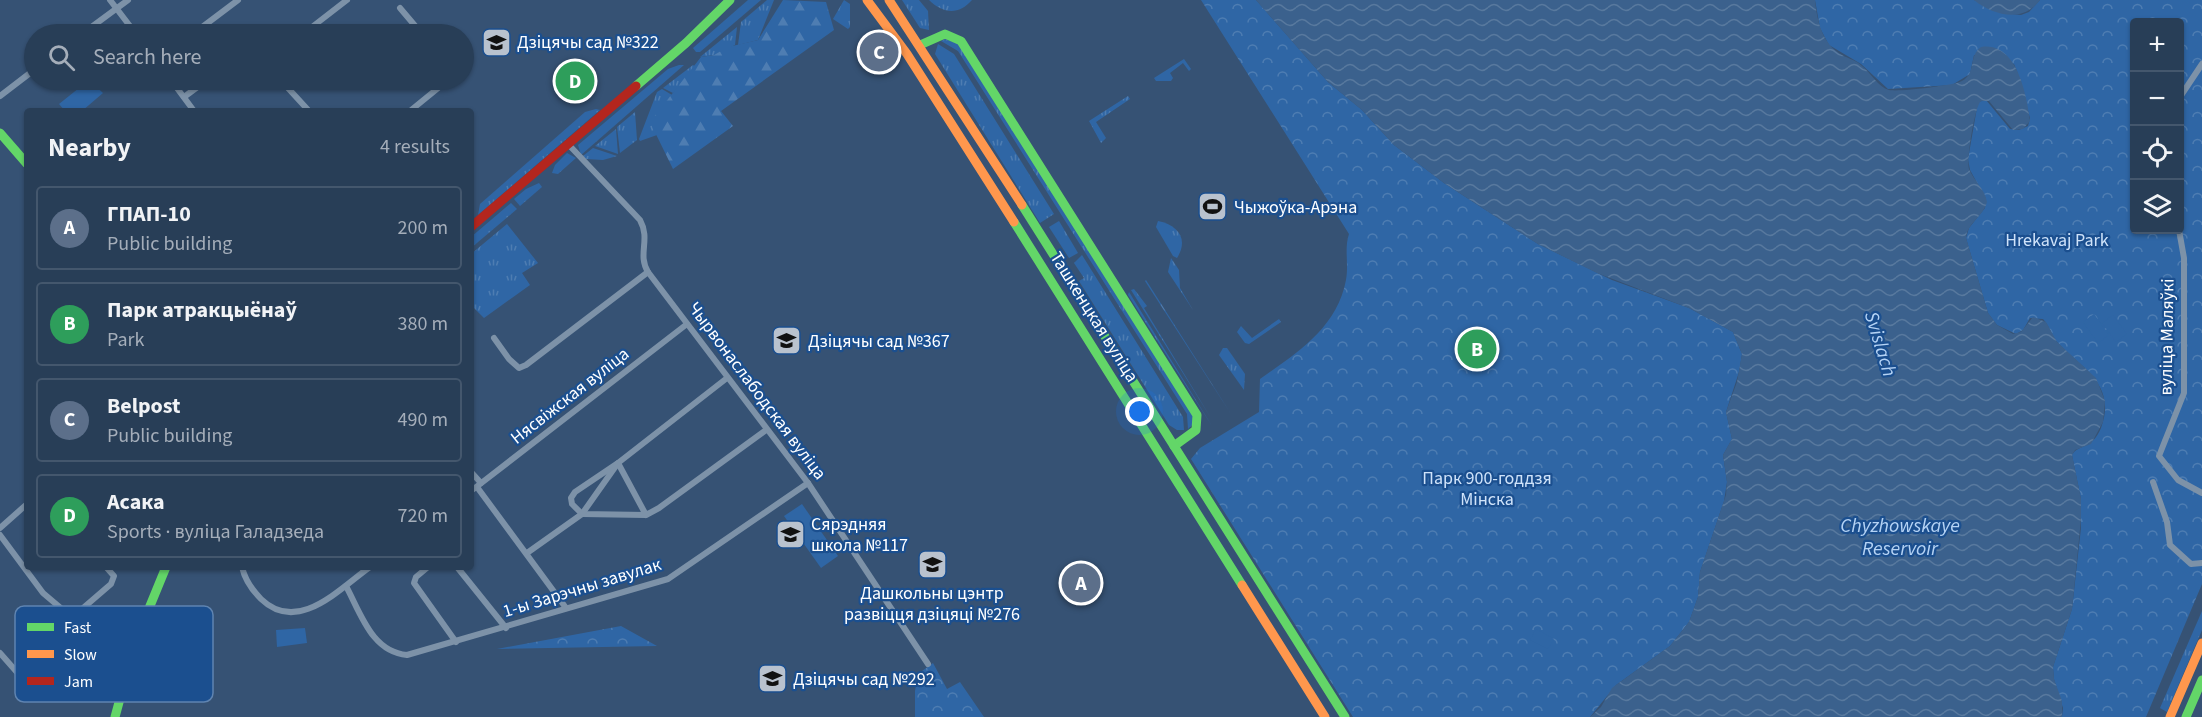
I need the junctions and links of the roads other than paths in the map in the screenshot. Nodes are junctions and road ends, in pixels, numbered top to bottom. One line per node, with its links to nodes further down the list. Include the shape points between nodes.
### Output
1 (110, 0): 9 (street)
2 (128, 0): 9 (street)
3 (238, 0): 12 (street)
4 (347, 0): 13 (street)
5 (730, 0): 30 (main road)
6 (867, 0): 16 (main road, Ташкенцкая вуліца)
7 (889, 0): 15 (main road, Ташкенцкая вуліца)
8 (400, 8): 14 (street)
9 (116, 9): 10 (street); 11 (street)
10 (96, 24)
11 (128, 24)
12 (206, 24)
13 (316, 24)
14 (414, 24)
15 (920, 45): 16 (main road); 39 (main road, Ташкенцкая вуліца); 39 (main road, via 940,34 961,41 1120,291 1197,415 1196,430)
16 (907, 54): 40 (main road, Ташкенцкая вуліца)
17 (2202, 64): 23 (street)
18 (24, 78): 24 (street)
19 (179, 90): 25 (street)
20 (193, 90): 25 (street)
21 (290, 90): 27 (street)
22 (436, 90): 28 (street)
23 (2184, 91)
24 (0, 96)
25 (184, 97): 26 (street)
26 (192, 108)
27 (306, 108)
28 (414, 108)
29 (0, 133): 31 (main road)
30 (568, 144): 32 (main road); 34 (street, via 640,220 647,236 643,254)
31 (24, 161)
32 (474, 224)
33 (2180, 234): 45 (street, вуліца Маляўкі, via 2184,258 2184,393 2159,456 2178,480)
34 (648, 272): 35 (street, Чырвонаслабодская вуліца); 36 (street, via 519,368)
35 (687, 324): 37 (street, Чырвонаслабодская вуліца); 44 (street, Нясвіжская вуліца)
36 (494, 338)
37 (727, 378): 38 (street, Чырвонаслабодская вуліца); 41 (street)
38 (766, 430): 43 (street, Чырвонаслабодская вуліца); 48 (street)
39 (1174, 446): 40 (main road); 76 (main road, Ташкенцкая вуліца)
40 (1161, 454): 75 (main road, Ташкенцкая вуліца)
41 (618, 463): 47 (street); 47 (street, via 575,492 572,504); 48 (street)
42 (2153, 482): 52 (street, via 2170,545 2191,564)
43 (808, 483): 65 (street, 1-ы Зарэчны завулак, via 673,576); 70 (street, Чырвонаслабодская вуліца)
44 (476, 487): 51 (street)
45 (2202, 492)
46 (24, 507): 49 (street)
47 (582, 514): 48 (street); 51 (street)
48 (646, 515)
49 (0, 528)
50 (0, 535): 53 (street)
51 (527, 553): 65 (street)
52 (2202, 563)
53 (24, 567)
54 (26, 570): 62 (street)
55 (109, 570): 63 (street, via 114,576 111,584)
56 (165, 570): 64 (main road)
57 (243, 570): 61 (street, via 264,601 273,609 288,612 311,609)
58 (366, 570): 61 (street)
59 (424, 570): 67 (street, via 414,583)
60 (459, 570): 66 (street)
61 (346, 586): 67 (street, 1-ы Зарэчны завулак, via 378,644 397,655)
62 (58, 606)
63 (85, 606)
64 (150, 606)
65 (566, 608): 66 (street, 1-ы Зарэчны завулак)
66 (506, 628): 67 (street, 1-ы Зарэчны завулак)
67 (456, 642)
68 (2202, 644): 77 (main road)
69 (0, 653): 71 (street)
70 (928, 664)
71 (15, 670)
72 (2202, 680): 78 (main road)
73 (118, 702): 74 (main road)
74 (115, 717)
75 (1325, 717)
76 (1345, 717)
77 (2170, 717)
78 (2186, 717)

